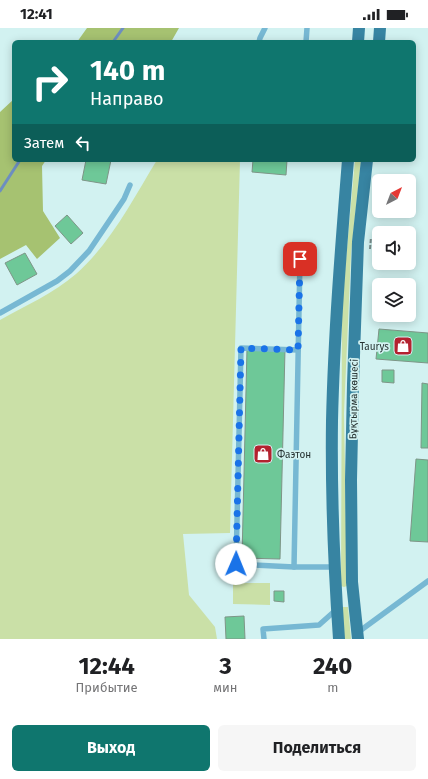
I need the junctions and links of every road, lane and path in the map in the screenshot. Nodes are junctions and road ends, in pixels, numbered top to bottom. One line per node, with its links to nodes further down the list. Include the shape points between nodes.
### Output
1 (265, 28): 5 (lane)
2 (307, 28): 6 (lane)
3 (359, 28): 7 (main road)
4 (380, 28): 8 (main road)
5 (260, 40)
6 (306, 40)
7 (358, 40)
8 (379, 40)
9 (348, 162): 18 (main road, Бұқтырма көшесі, via 337,297 332,420)
10 (367, 162): 20 (main road, Бұқтырма көшесі, via 358,242 355,311 351,480)
11 (130, 185): 15 (lane, via 124,199 89,251 70,271)
12 (371, 230): 13 (path)
13 (369, 254)
14 (300, 259): 16 (lane)
15 (0, 313)
16 (298, 350): 17 (lane); 17 (lane, via 241,348 236,564)
17 (294, 567): 18 (lane)
18 (334, 568): 21 (main road, Бұқтырма көшесі)
19 (428, 581): 22 (lane)
20 (353, 600): 21 (main road, via 343,596); 22 (main road, Бұқтырма көшесі)
21 (337, 604): 23 (lane, via 319,625 263,629); 24 (main road, Бұқтырма көшесі)
22 (357, 636)
23 (264, 639)
24 (339, 639)

